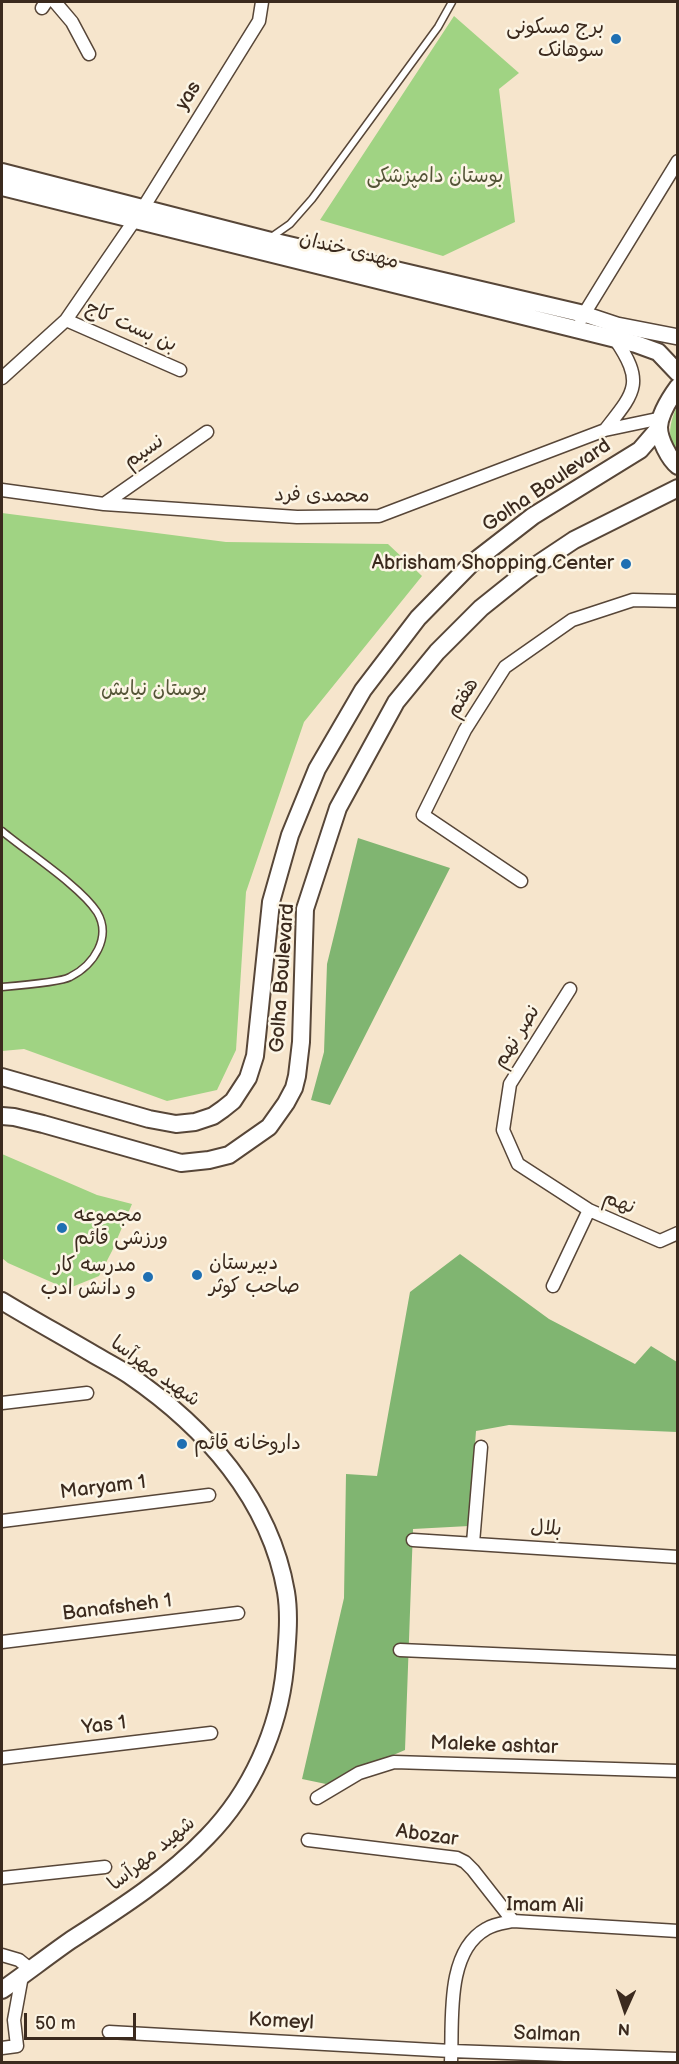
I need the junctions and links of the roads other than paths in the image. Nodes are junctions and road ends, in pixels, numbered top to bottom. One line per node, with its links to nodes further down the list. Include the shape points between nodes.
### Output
1 (55, 2): 4 (street, via 72,22)
2 (262, 2): 8 (street, yas, via 259,21)
3 (452, 2): 9 (lane, via 438,27 312,199 290,224)
4 (89, 54)
5 (678, 161): 10 (street)
6 (2, 172): 8 (main road, مهدی خندان)
7 (2, 187): 8 (main road, مهدی خندان)
8 (139, 215): 9 (main road, مهدی خندان); 11 (street, yas); 12 (main road, مهدی خندان)
9 (267, 240): 10 (main road, مهدی خندان)
10 (584, 314): 12 (street); 13 (street, مهدی خندان)
11 (66, 320): 15 (street, بن بست کاج); 17 (street, yas)
12 (574, 328): 14 (main road, مهدی خندان)
13 (678, 337)
14 (615, 339): 16 (main road, مهدی خندان, via 658,352); 20 (street, via 629,359 633,390)
15 (180, 370)
16 (678, 373)
17 (2, 378)
18 (678, 387): 19 (main road, Golha Boulevard)
19 (660, 423): 20 (street, محمدی فرد); 22 (main road, via 665,447); 31 (main road, Golha Boulevard, via 640,450 533,516 471,564 418,618 363,690 317,769 290,835 271,902 255,1056 248,1078 233,1101 213,1116 176,1124)
20 (605, 430): 25 (street, محمدی فرد, via 379,516 297,517)
21 (207, 432): 25 (street, نسیم)
22 (678, 466)
23 (678, 488): 32 (main road, Golha Boulevard, via 574,540 526,572 481,608 437,652 396,702 338,808 305,909 297,1076 286,1103 269,1127 229,1155 182,1163)
24 (2, 490): 25 (street, محمدی فرد)
25 (104, 504)
26 (678, 601): 28 (street, هفتم, via 633,600 572,620 505,667 465,730 423,815)
27 (2, 831): 29 (lane, via 81,894 98,913 104,933 100,949 69,977)
28 (521, 881)
29 (2, 987)
30 (570, 989): 33 (street, نصر نهم, via 510,1084 503,1130 518,1164)
31 (2, 1077)
32 (2, 1116)
33 (590, 1210): 34 (street, نهم, via 660,1241); 35 (street, نهم)
34 (678, 1233)
35 (553, 1286)
36 (2, 1301): 59 (main road, شهید مهرآسا, via 128,1374 198,1430 221,1455 261,1517 276,1551 287,1610 283,1685 277,1716 240,1796 208,1837 164,1876)
37 (87, 1393): 38 (street)
38 (2, 1403)
39 (481, 1447): 43 (street)
40 (209, 1495): 41 (street, Maryam 1)
41 (2, 1521)
42 (413, 1540): 43 (street, بلال)
43 (473, 1543): 44 (street, بلال)
44 (678, 1557)
45 (238, 1613): 46 (street, Banafsheh 1)
46 (2, 1642)
47 (400, 1650): 48 (street)
48 (678, 1662)
49 (211, 1733): 50 (street, Yas 1)
50 (2, 1758)
51 (678, 1771): 52 (street, Maleke ashtar, via 394,1762 359,1773)
52 (317, 1798)
53 (308, 1840): 56 (street, Abozar, via 457,1858 473,1870)
54 (105, 1867): 55 (street)
55 (2, 1878)
56 (513, 1921): 57 (street, Imam Ali); 63 (street, Imam Ali, via 487,1928 461,1956 454,1993)
57 (678, 1931)
58 (2, 1955): 59 (street, via 19,1960)
59 (26, 1973): 60 (main road, شهید مهرآسا); 62 (street, via 14,2020 17,2046)
60 (2, 1990)
61 (109, 2032): 63 (street, Komeyl)
62 (2, 2048)
63 (451, 2056): 64 (street, Salman)
64 (678, 2059)

